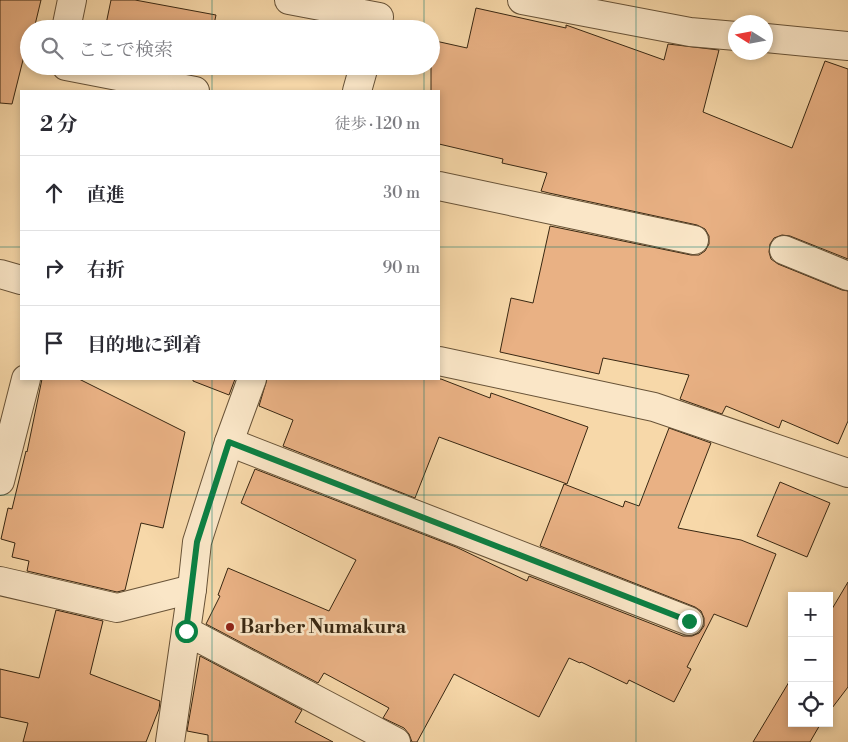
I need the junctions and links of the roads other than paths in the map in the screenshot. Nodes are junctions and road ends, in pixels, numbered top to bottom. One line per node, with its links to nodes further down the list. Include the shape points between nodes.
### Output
1 (72, 0): 5 (street)
2 (289, 0): 4 (street)
3 (522, 0): 6 (street, via 690,32)
4 (379, 15)
5 (68, 20)
6 (728, 35)
7 (773, 39): 8 (street)
8 (848, 46)
9 (112, 75): 11 (street)
10 (361, 75): 12 (street)
11 (190, 90)
12 (357, 90)
13 (440, 186): 14 (street)
14 (694, 240)
15 (784, 250): 17 (street)
16 (0, 274): 18 (street)
17 (848, 276)
18 (20, 280)
19 (440, 361): 23 (street, via 654,407)
20 (26, 380): 24 (street)
21 (252, 380): 22 (street)
22 (229, 442): 26 (street, via 197,542); 27 (street)
23 (848, 473)
24 (0, 481)
25 (0, 581): 26 (street, via 117,608)
26 (192, 589): 28 (street)
27 (689, 621)
28 (186, 631): 29 (street); 30 (street)
29 (170, 742)
30 (396, 742)

